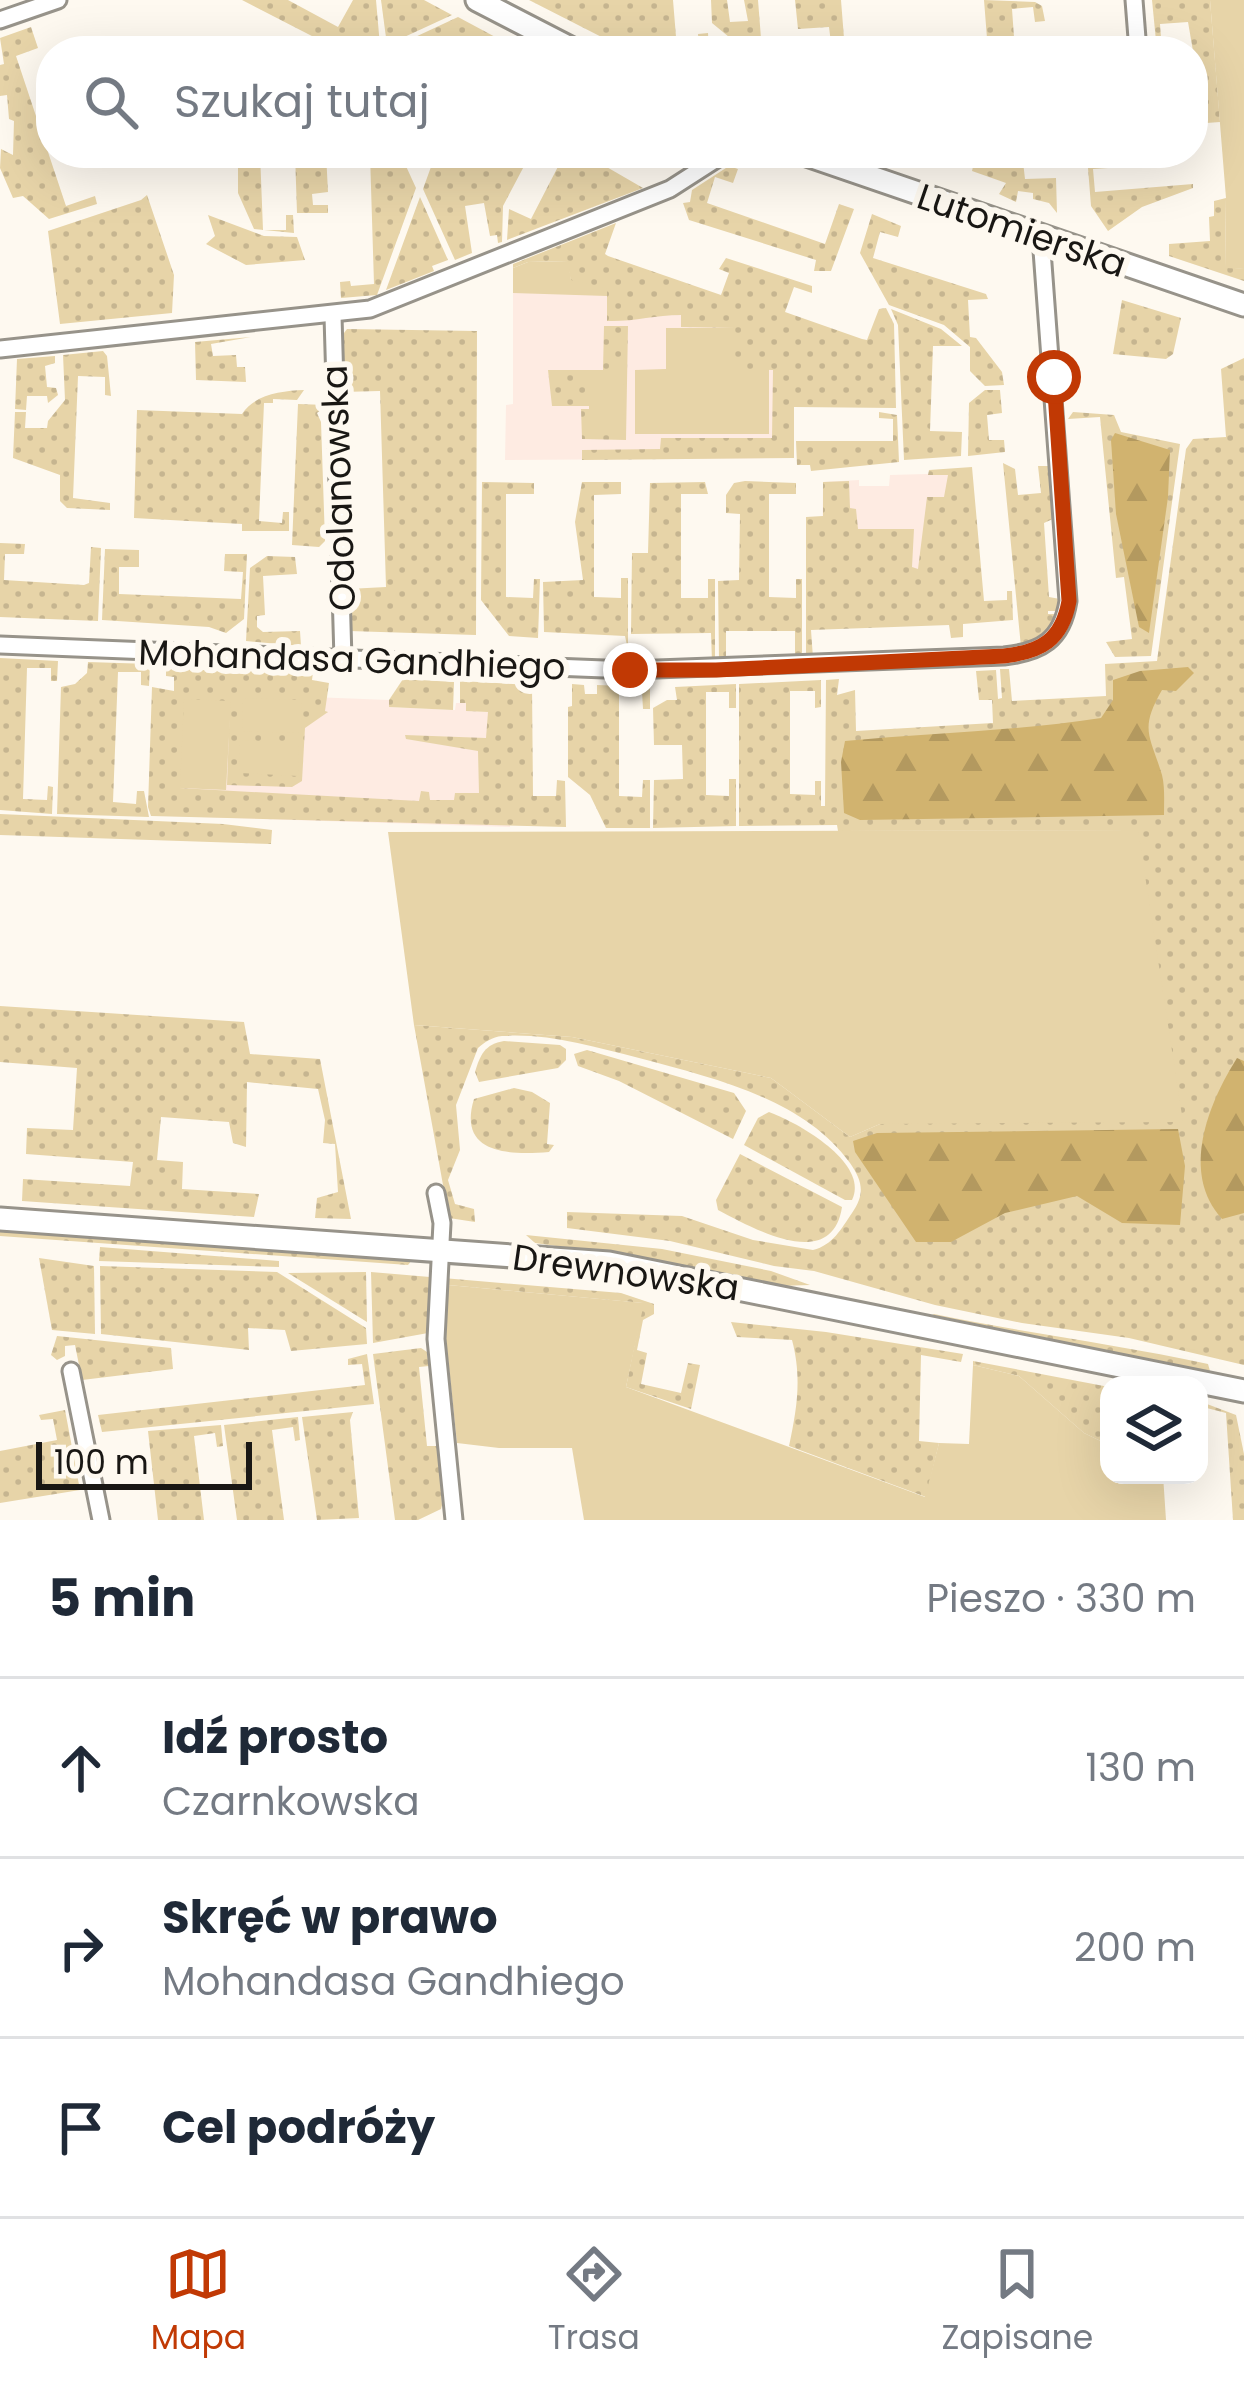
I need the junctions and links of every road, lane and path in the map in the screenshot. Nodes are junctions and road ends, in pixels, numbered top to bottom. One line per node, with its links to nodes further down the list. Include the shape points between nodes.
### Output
1 (58, 0): 4 (street)
2 (477, 0): 5 (main road)
3 (1134, 0): 6 (street)
4 (0, 20)
5 (546, 36)
6 (1137, 36)
7 (703, 168): 11 (street, via 670,189 370,309)
8 (844, 168): 9 (main road, Lutomierska)
9 (1041, 237): 10 (main road, Lutomierska); 14 (street, Mohandasa Gandhiego, via 1069,588 1058,634 1036,650 716,670)
10 (1244, 304)
11 (333, 316): 12 (street); 14 (street, Odolanowska)
12 (0, 349)
13 (0, 645): 14 (street, Mohandasa Gandhiego)
14 (343, 659)
15 (436, 1192): 17 (street)
16 (0, 1220): 17 (main road, Drewnowska)
17 (440, 1249): 19 (main road, Drewnowska, via 674,1273); 21 (street, via 436,1340)
18 (71, 1371): 20 (street)
19 (1244, 1391)
20 (101, 1520)
21 (454, 1520)

